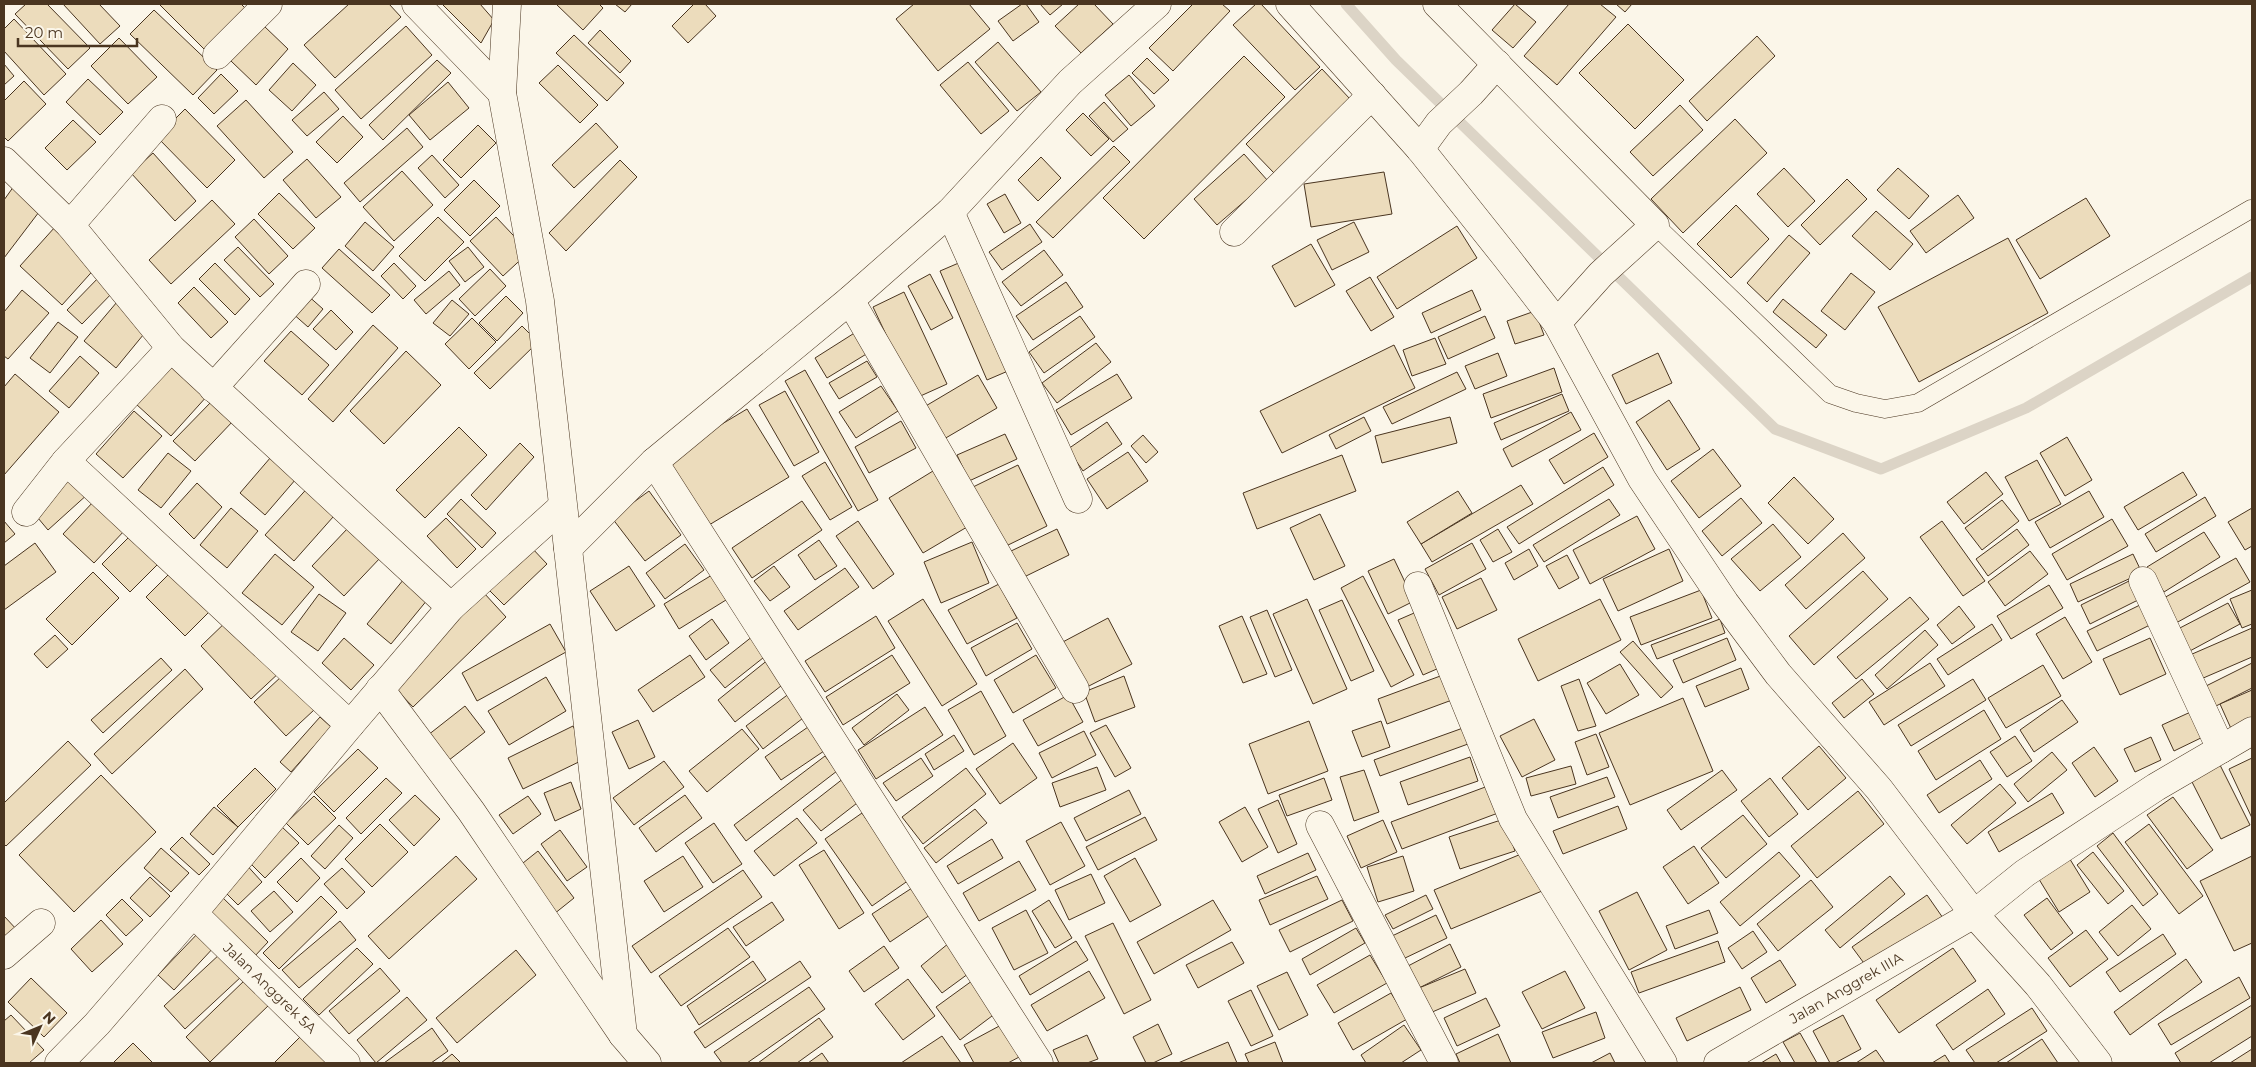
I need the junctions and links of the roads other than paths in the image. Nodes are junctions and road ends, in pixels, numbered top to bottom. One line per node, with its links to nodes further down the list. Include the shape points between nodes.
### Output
1 (268, 4): 7 (street)
2 (416, 4): 9 (street)
3 (507, 4): 9 (street)
4 (1157, 4): 15 (street, via 1070,82)
5 (1290, 4): 10 (street)
6 (1437, 4): 8 (street)
7 (217, 55)
8 (1497, 64): 12 (street, via 1439,123); 17 (street)
9 (502, 93): 27 (street, via 540,301)
10 (1372, 95): 12 (street); 18 (street)
11 (162, 119): 16 (street)
12 (1420, 149): 21 (street)
13 (4, 161): 16 (street)
14 (2251, 209): 17 (lane, via 1918,404 1885,409 1830,394)
15 (950, 212): 20 (street); 26 (street)
16 (70, 225): 22 (street)
17 (1655, 225): 21 (street, via 1601,274)
18 (1234, 232)
19 (306, 284): 23 (street)
20 (850, 300): 25 (street); 34 (street)
21 (1557, 323): 40 (street, via 1642,479 1725,602 1778,674 1879,789)
22 (171, 348): 23 (street); 24 (street)
23 (213, 388): 32 (street)
24 (66, 461): 28 (street); 35 (street)
25 (654, 462): 29 (street); 47 (street)
26 (1078, 500)
27 (562, 507): 29 (street); 32 (street)
28 (26, 512)
29 (568, 548): 43 (street)
30 (2143, 581): 37 (street)
31 (1418, 586): 49 (street, via 1513,819)
32 (451, 607): 33 (street)
33 (380, 689): 35 (street); 43 (street, via 471,811)
34 (1075, 689)
35 (350, 725): 39 (street)
36 (2252, 731): 37 (street, Jalan Anggrek IIIA)
37 (2220, 749): 40 (street, Jalan Anggrek IIIA, via 2025,873)
38 (1320, 825): 48 (street)
39 (193, 913): 44 (street); 45 (street, Jalan Anggrek 5A)
40 (1974, 914): 50 (street, Jalan Anggrek IIIA); 51 (street, via 2038,985)
41 (41, 923): 42 (street)
42 (4, 955)
43 (622, 1034): 46 (street)
44 (59, 1063)
45 (346, 1063)
46 (647, 1063)
47 (1039, 1063)
48 (1444, 1063)
49 (1663, 1063)
50 (1718, 1063)
51 (2098, 1063)

